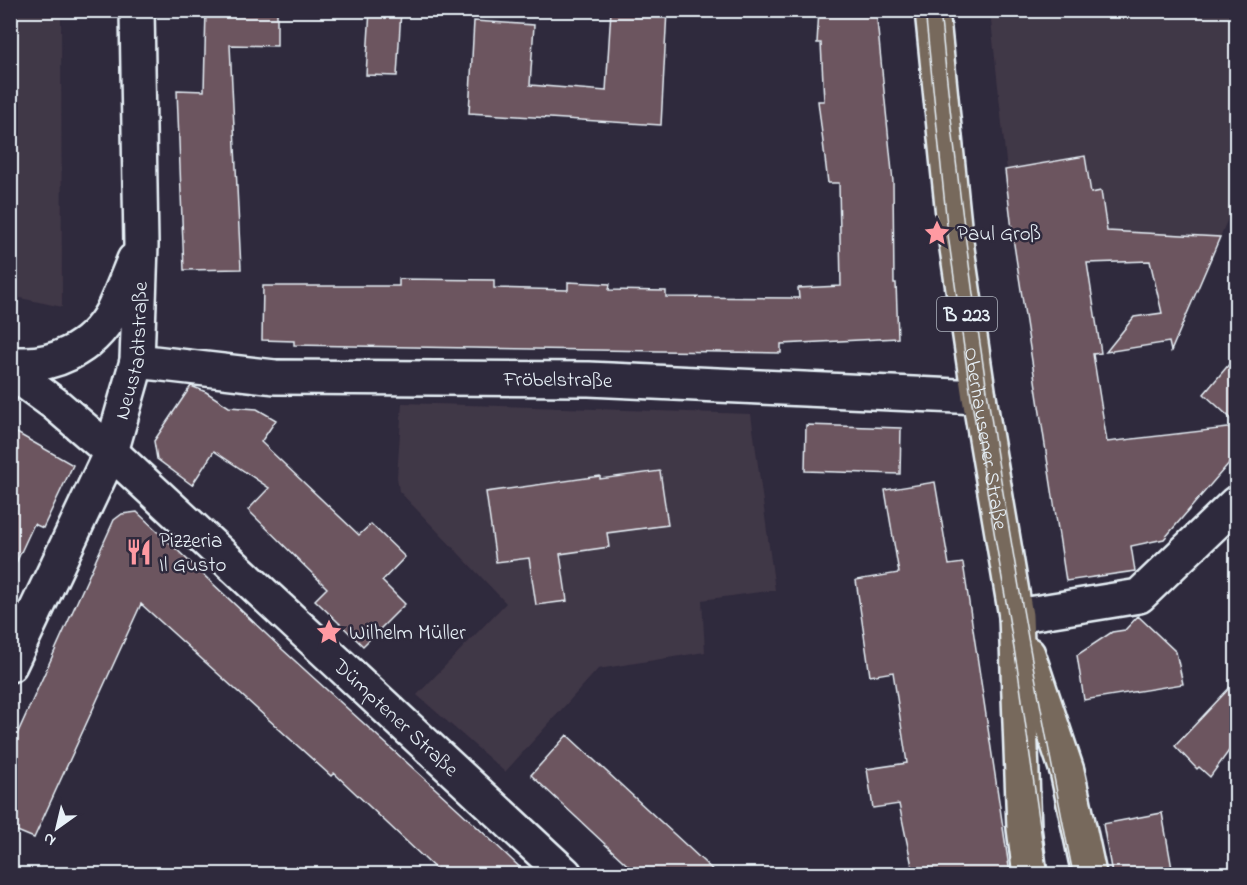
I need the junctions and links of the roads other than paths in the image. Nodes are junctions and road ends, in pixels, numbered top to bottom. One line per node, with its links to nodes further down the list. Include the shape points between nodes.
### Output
1 (136, 10): 3 (street, Neustadtstraße)
2 (932, 10): 7 (main road, Oberhausener Straße / B 223, via 955,235)
3 (141, 245): 4 (street, Neustadtstraße); 5 (street, via 111,313 96,333 58,360 28,365)
4 (137, 361): 7 (street, Fröbelstraße, via 275,377 589,379); 8 (street, Neustadtstraße)
5 (10, 363)
6 (10, 371): 8 (street, Dümptener Straße)
7 (979, 397): 10 (main road, Oberhausener Straße / B 223)
8 (111, 452): 11 (street, Neustadtstraße); 12 (street, Dümptener Straße)
9 (1236, 503): 10 (street, via 1139,596)
10 (1016, 616): 13 (main road, Oberhausener Straße / B 223, via 1024,828); 14 (main road, Oberhausener Straße / B 223, via 1067,771)
11 (10, 664)
12 (565, 874)
13 (1030, 874)
14 (1089, 874)

